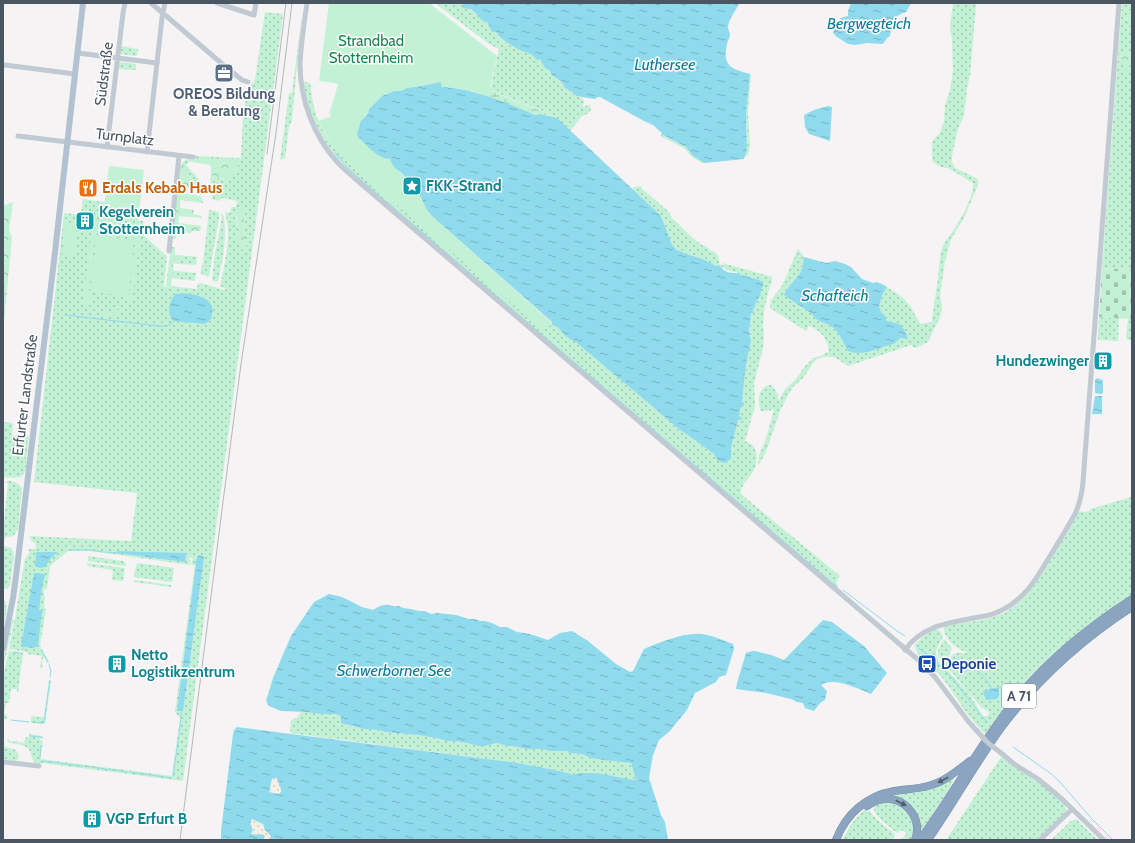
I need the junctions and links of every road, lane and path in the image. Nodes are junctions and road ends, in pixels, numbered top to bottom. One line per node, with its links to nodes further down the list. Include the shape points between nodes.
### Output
1 (83, 3): 10 (main road, Erfurter Landstraße)
2 (125, 3): 11 (street, Südstraße)
3 (151, 3): 9 (street)
4 (165, 3): 9 (street)
5 (217, 3): 6 (street, via 254,15)
6 (256, 3)
7 (307, 3): 26 (street, via 300,70 304,99 314,126 338,163)
8 (1119, 3): 26 (street, via 1082,496 1075,514 1026,593 1002,610 989,615 932,628 921,634)
9 (164, 13): 12 (street); 15 (street, via 227,68)
10 (78, 53): 11 (street); 14 (main road, Erfurter Landstraße)
11 (118, 58): 12 (street); 18 (street, Südstraße)
12 (157, 63): 19 (street)
13 (5, 65): 14 (street)
14 (75, 74): 17 (main road, Erfurter Landstraße)
15 (248, 82)
16 (18, 136): 17 (street)
17 (67, 142): 18 (street, Turnplatz); 25 (main road, Erfurter Landstraße, via 16,576)
18 (107, 148): 19 (street, Turnplatz)
19 (147, 152): 20 (street, Turnplatz)
20 (180, 156): 21 (street, Turnplatz); 22 (street)
21 (193, 157)
22 (169, 251)
23 (1132, 599): 27 (highway, A 71, via 1092,626 1045,667 1012,704)
24 (1132, 607): 35 (highway, A 71, via 1087,638 1034,689 1000,729)
25 (3, 649)
26 (905, 650): 30 (street, bridge, via 935,677 988,743 1038,779)
27 (975, 757): 31 (highway, one-way to 31, via 939,782 873,797 853,812); 34 (highway, A 71)
28 (3, 762): 29 (street)
29 (39, 766)
30 (1072, 809): 36 (street); 37 (street)
31 (836, 840)
32 (840, 840): 33 (highway, one-way to 33, via 855,815 869,804 883,799 900,802 912,812 917,824)
33 (915, 840)
34 (920, 840)
35 (928, 840)
36 (1040, 840)
37 (1104, 840)

